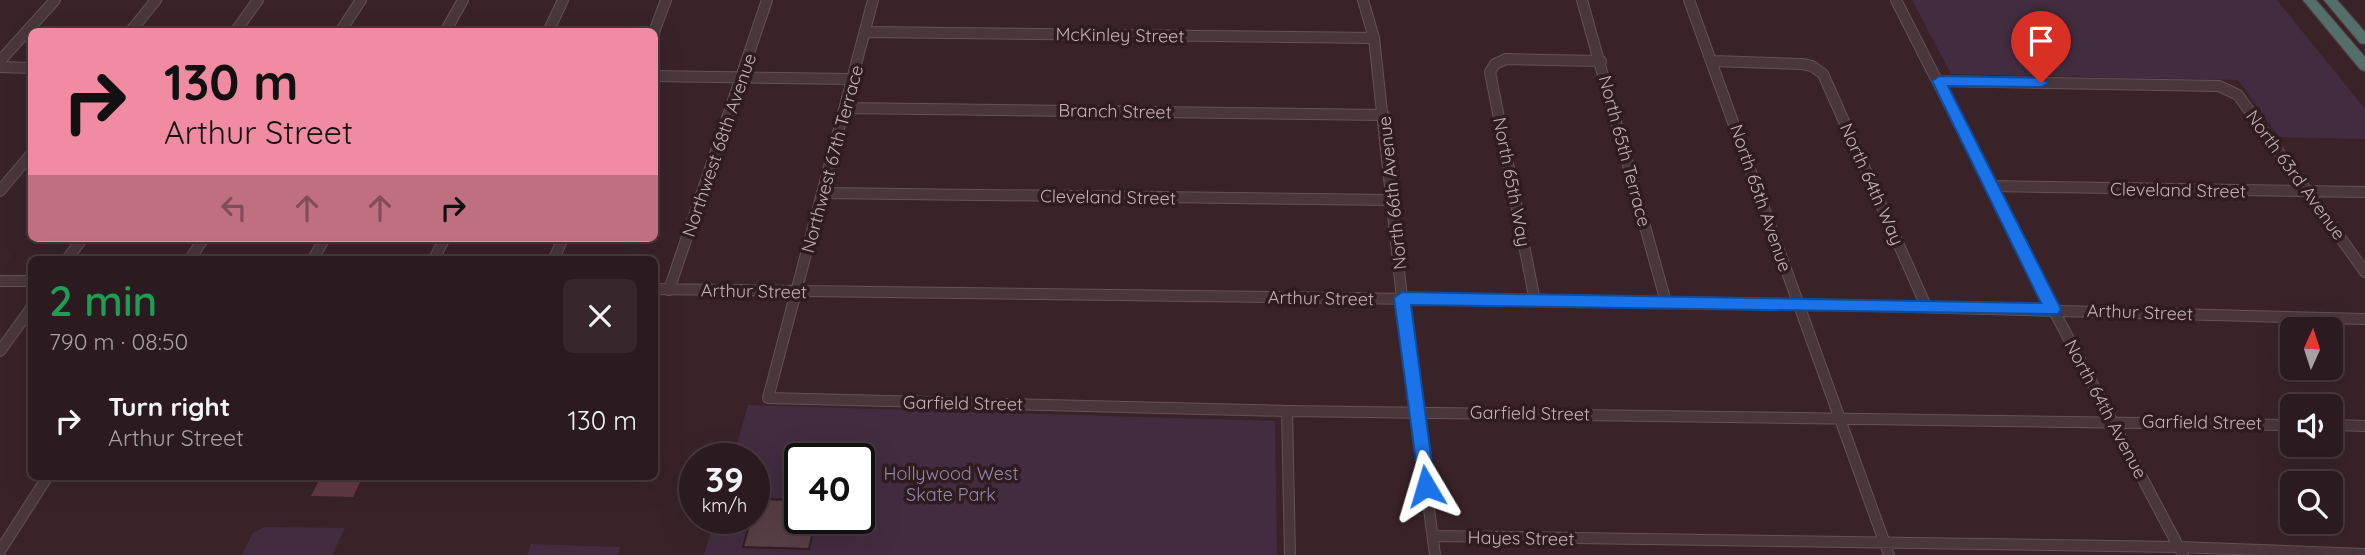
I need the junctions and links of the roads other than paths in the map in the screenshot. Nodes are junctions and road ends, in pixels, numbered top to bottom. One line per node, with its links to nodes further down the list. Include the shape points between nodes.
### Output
1 (55, 0): 16 (street)
2 (156, 0): 17 (street)
3 (258, 0): 18 (street)
4 (360, 0): 19 (street)
5 (463, 0): 20 (street)
6 (563, 0): 21 (street)
7 (666, 0): 22 (street)
8 (767, 0): 34 (street, Northwest 68th Avenue)
9 (873, 0): 24 (street, Northwest 67th Terrace)
10 (1363, 0): 25 (street, North 66th Avenue)
11 (1582, 0): 28 (street, North 65th Terrace)
12 (1689, 0): 29 (street, North 65th Avenue)
13 (1896, 0): 36 (street, North 64th Avenue)
14 (2309, 0): 30 (highway)
15 (2330, 0): 26 (highway)
16 (30, 28)
17 (133, 28)
18 (238, 28)
19 (342, 28)
20 (447, 28)
21 (550, 28)
22 (656, 28)
23 (28, 30): 27 (street)
24 (865, 32): 25 (street, McKinley Street); 35 (street, Northwest 67th Terrace)
25 (1374, 38): 38 (street, North 66th Avenue)
26 (2365, 40)
27 (0, 61)
28 (1601, 61): 55 (street, North 65th Way, via 1506,59 1490,72); 56 (street, North 65th Terrace)
29 (1713, 61): 57 (street, North 65th Avenue); 58 (street, North 64th Way, via 1812,66 1823,74)
30 (2365, 66)
31 (0, 67): 32 (street)
32 (28, 68)
33 (658, 76): 34 (street)
34 (743, 78): 35 (street); 52 (street, Northwest 68th Avenue)
35 (853, 79): 37 (street, Northwest 67th Terrace)
36 (1939, 81): 40 (street, North 64th Avenue); 42 (street, North 63rd Avenue, via 2219,86 2238,96)
37 (846, 108): 38 (street, Branch Street); 44 (street, Northwest 67th Terrace)
38 (1384, 115): 45 (street, North 66th Avenue)
39 (28, 158): 41 (street)
40 (1992, 186): 42 (street, Cleveland Street); 59 (street, North 64th Avenue)
41 (0, 191)
42 (2309, 192): 43 (street, Cleveland Street); 48 (street, North 63rd Avenue)
43 (2365, 192)
44 (823, 193): 45 (street, Cleveland Street); 53 (street, Northwest 67th Terrace)
45 (1393, 200): 54 (street, North 66th Avenue)
46 (80, 242): 47 (street)
47 (69, 256)
48 (2365, 272)
49 (0, 281): 50 (street)
50 (28, 281)
51 (658, 289): 52 (street, Arthur Street)
52 (669, 290): 53 (street, Arthur Street)
53 (797, 292): 54 (street, Arthur Street); 63 (street, Northwest 67th Terrace)
54 (1402, 298): 55 (street, Arthur Street); 65 (street, North 66th Avenue)
55 (1535, 301): 56 (street, Arthur Street)
56 (1666, 302): 57 (street, Arthur Street)
57 (1798, 304): 58 (street, Arthur Street); 66 (street, North 65th Avenue)
58 (1926, 306): 59 (street, Arthur Street)
59 (2053, 309): 61 (street, Arthur Street); 67 (street, North 64th Avenue)
60 (28, 312): 62 (street)
61 (2365, 318)
62 (0, 351)
63 (768, 398): 64 (street, Garfield Street)
64 (1287, 411): 65 (street, Garfield Street); 77 (street)
65 (1417, 411): 66 (street, Garfield Street); 72 (street, North 66th Avenue)
66 (1838, 416): 67 (street, Garfield Street); 73 (street, North 65th Avenue)
67 (2113, 420): 68 (street, Garfield Street); 75 (street, North 64th Avenue)
68 (2280, 425)
69 (2343, 425): 70 (street)
70 (2365, 426)
71 (45, 480): 74 (street)
72 (1433, 536): 73 (street, Hayes Street); 78 (street, North 66th Avenue)
73 (1886, 549): 75 (street, Hayes Street)
74 (0, 551)
75 (2181, 551): 76 (street, Hayes Street)
76 (2365, 554)
77 (1290, 555)
78 (1435, 555)

